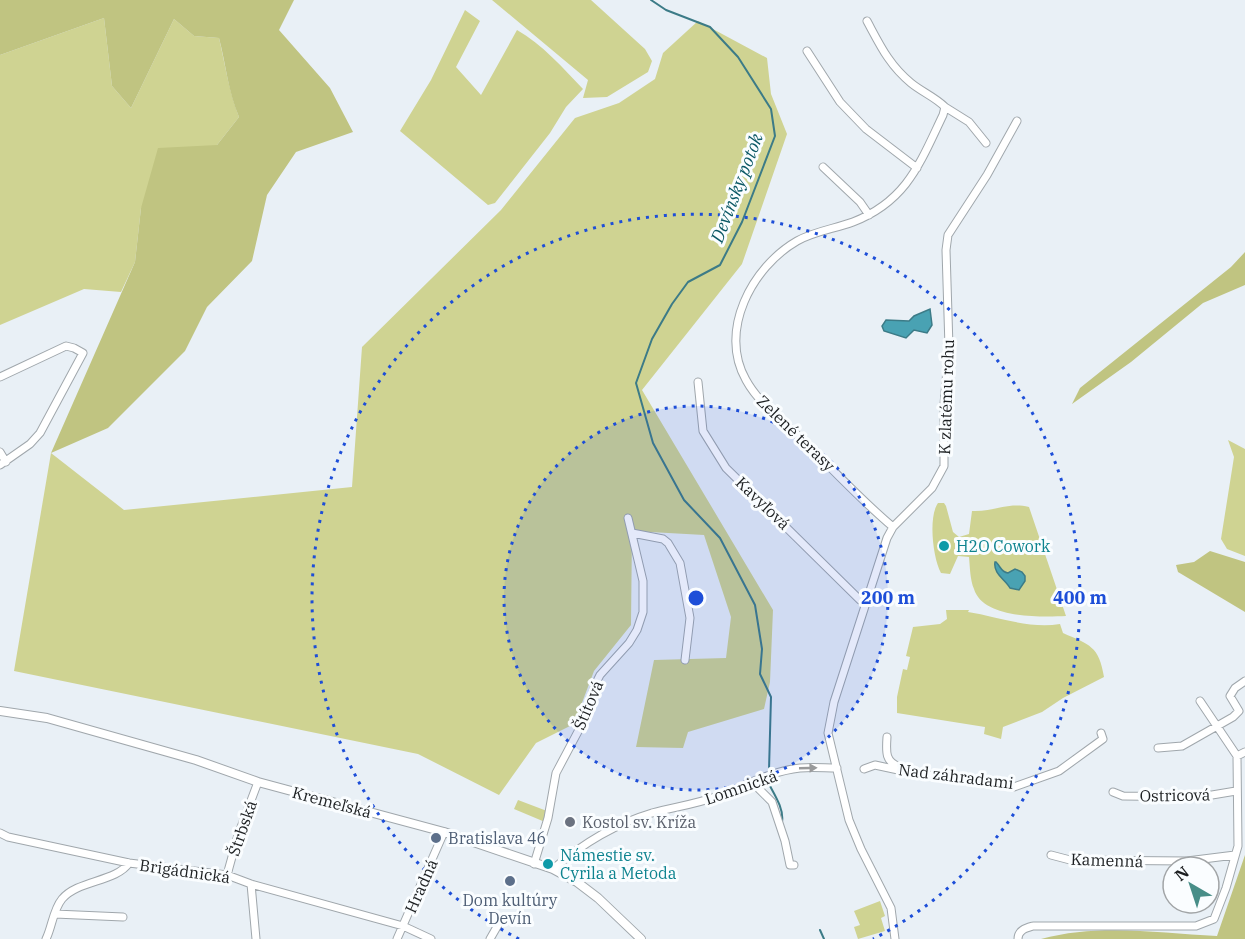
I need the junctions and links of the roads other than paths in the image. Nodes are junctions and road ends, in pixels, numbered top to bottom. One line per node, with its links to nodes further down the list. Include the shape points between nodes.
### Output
1 (867, 21): 3 (street, via 889,63)
2 (807, 51): 7 (street, via 840,102 866,129)
3 (945, 107): 5 (street, via 969,122); 7 (street, Zelené terasy)
4 (1017, 120): 14 (street, K zlatému rohu, via 948,235 944,466 932,488)
5 (986, 143)
6 (823, 167): 8 (street, via 860,202)
7 (918, 168): 8 (street, Zelené terasy, via 903,189)
8 (868, 215): 14 (street, Zelené terasy, via 799,240 768,265 739,315 735,348 755,394)
9 (0, 377): 12 (street, via 66,346 83,353 40,433)
10 (698, 382): 16 (street, Kavyľová, via 703,431 726,468)
11 (0, 452): 12 (street)
12 (3, 464)
13 (628, 518): 15 (street, Štítová)
14 (893, 527): 16 (street, K zlatému rohu)
15 (632, 533): 17 (street, via 663,539 680,563 690,618); 39 (street, Štítová, via 644,581 643,612 629,643 600,675 582,724 556,773)
16 (866, 603): 27 (street, K zlatému rohu, via 829,726)
17 (685, 660)
18 (1245, 681): 21 (street, via 1230,696 1239,711)
19 (1200, 701): 21 (street)
20 (0, 711): 30 (street, Kremeľská, via 85,728)
21 (1217, 726): 24 (street, via 1182,746); 26 (street)
22 (1101, 733): 29 (street, Nad záhradami, via 1103,739 1059,771 1014,787)
23 (887, 737): 29 (street, via 890,762)
24 (1158, 748)
25 (1245, 752): 26 (street)
26 (1237, 756): 32 (street)
27 (837, 768): 31 (street, Lomnická, one-way to 27, via 799,768); 54 (street, K zlatému rohu, via 849,820 891,908)
28 (864, 769): 29 (street, Nad záhradami, via 875,765)
29 (917, 774)
30 (258, 782): 34 (street, Kremeľská); 42 (street, Štrbská)
31 (752, 782): 40 (street, via 772,802 790,865); 41 (street, Lomnická, via 622,824)
32 (1236, 791): 33 (street, Ostricová, via 1200,797 1123,796); 37 (street)
33 (1113, 792)
34 (444, 832): 39 (street, Kremeľská); 47 (street, Hradná)
35 (0, 833): 38 (street, Brigádnická)
36 (1051, 855): 37 (street, Kamenná, via 1070,860 1187,861)
37 (1235, 855): 55 (street, via 1214,919 1197,926 1033,926 1023,929)
38 (129, 863): 42 (street, Brigádnická); 44 (street, via 120,872 69,893)
39 (534, 864): 41 (street, Kremeľská)
40 (794, 865)
41 (553, 869): 53 (street, Kremeľská, via 598,898)
42 (226, 875): 43 (street, Brigádnická)
43 (251, 884): 47 (street, Brigádnická); 49 (street)
44 (55, 914): 45 (street); 48 (street)
45 (123, 916)
46 (498, 925): 52 (street)
47 (403, 926): 50 (street, Hradná); 51 (street, Brigádnická)
48 (46, 939)
49 (256, 939)
50 (397, 939)
51 (430, 939)
52 (490, 939)
53 (641, 939)
54 (895, 939)
55 (1018, 939)

